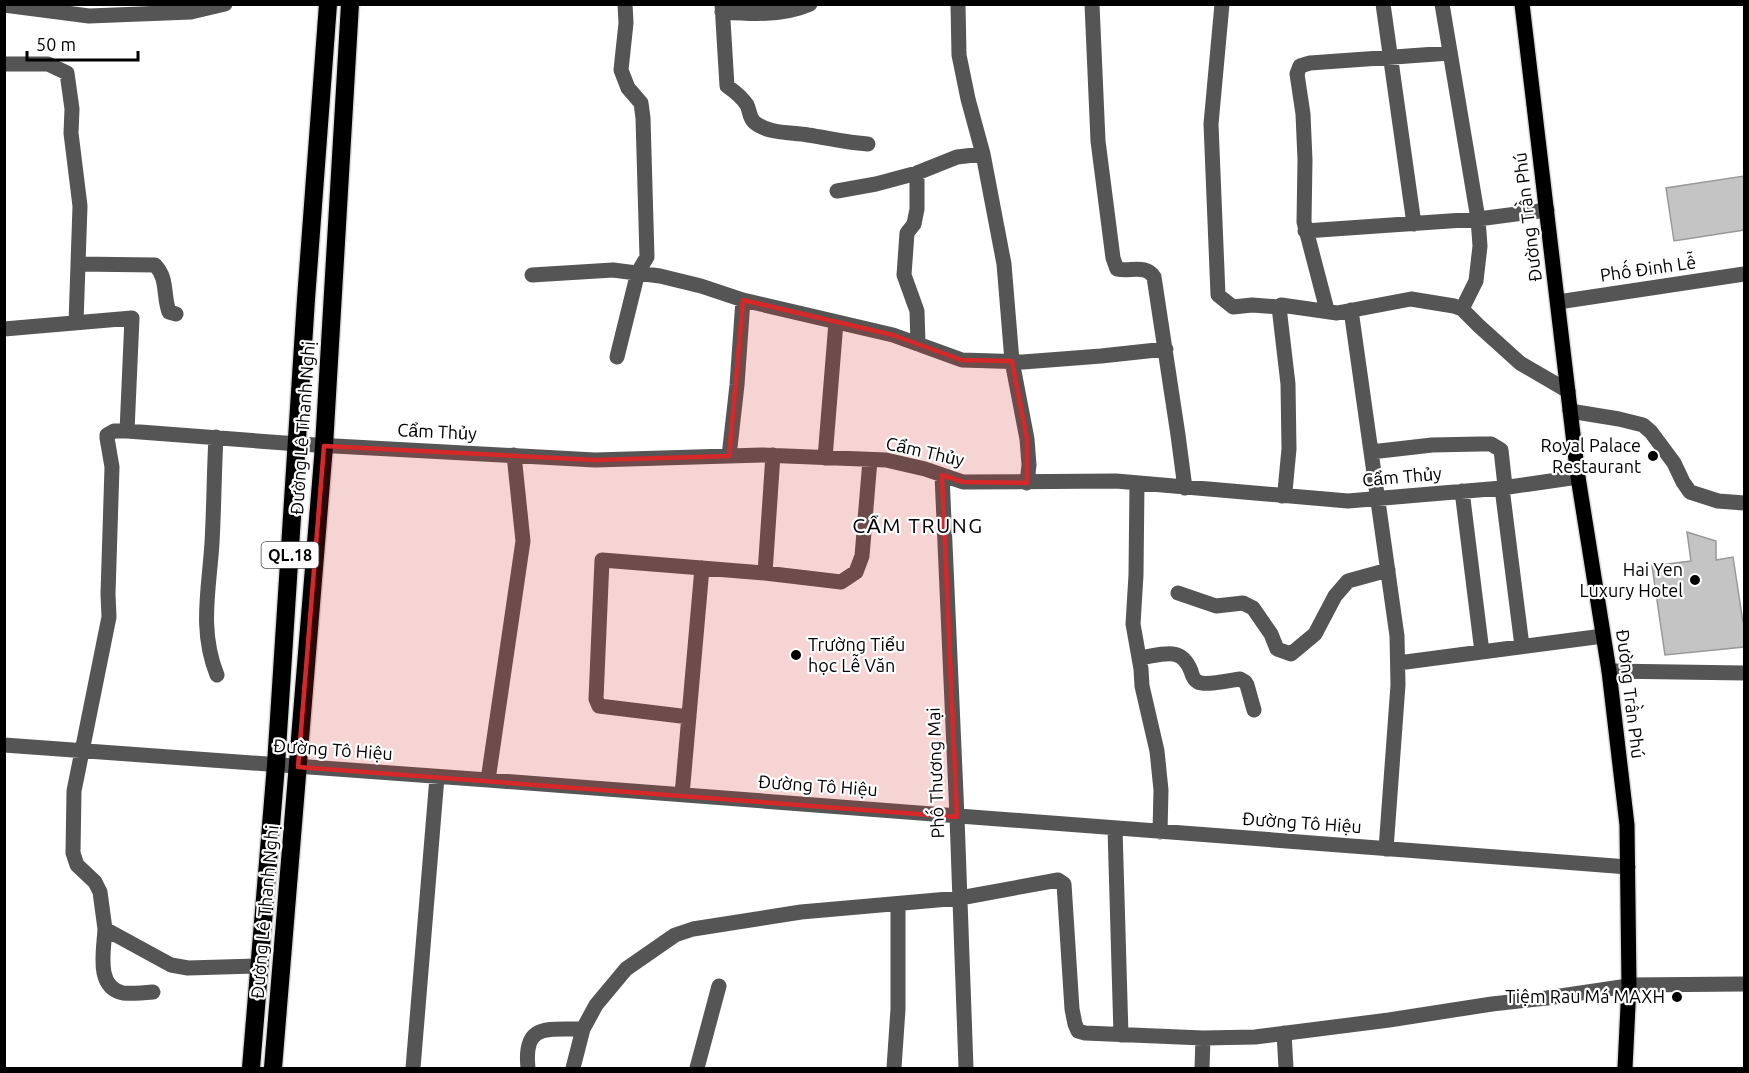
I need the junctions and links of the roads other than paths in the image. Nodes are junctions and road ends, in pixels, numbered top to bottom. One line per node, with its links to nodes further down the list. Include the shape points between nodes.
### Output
1 (225, 4): 14 (street, via 191,12)
2 (625, 4): 27 (street, via 621,70 628,88 641,103 643,118 647,257)
3 (810, 4): 13 (street, via 777,13)
4 (958, 4): 19 (street, via 959,55)
5 (1092, 4): 41 (street, via 1098,141 1113,258 1117,269 1141,268 1151,272)
6 (1222, 4): 32 (street, via 1211,124 1218,295 1233,307)
7 (1383, 4): 16 (street)
8 (1442, 4): 15 (street)
9 (1522, 4): 22 (main road, Đường Trần Phú)
10 (4, 5): 14 (street)
11 (328, 5): 48 (highway, Đường Lê Thanh Nghị / QL.18)
12 (350, 6): 49 (highway, Đường Lê Thanh Nghị / QL.18)
13 (722, 8): 18 (street, via 727,86 747,105 751,120 770,130)
14 (88, 10)
15 (1450, 53): 16 (street); 23 (street)
16 (1392, 58): 24 (street); 25 (street, via 1300,66 1297,74 1303,114)
17 (4, 64): 26 (street, via 48,64 67,74 80,206)
18 (868, 144)
19 (983, 154): 20 (street, via 957,157); 43 (street, via 1004,264)
20 (917, 173): 21 (street); 40 (street, via 917,209 907,233 904,275 917,311)
21 (837, 191)
22 (1547, 210): 23 (street); 31 (main road, Đường Trần Phú)
23 (1478, 219): 24 (street); 33 (street, via 1476,281)
24 (1414, 224): 25 (street)
25 (1305, 231): 34 (street)
26 (78, 264): 36 (street, via 155,265 164,281 169,312); 38 (street)
27 (639, 272): 29 (street); 30 (street); 42 (street)
28 (1744, 274): 31 (street, Phố Đinh Lễ)
29 (532, 275)
30 (742, 300): 37 (street); 53 (street)
31 (1558, 302): 44 (main road, Đường Trần Phú)
32 (1279, 307): 34 (street); 63 (street, via 1289,449)
33 (1462, 309): 35 (street, via 1411,299); 44 (street, via 1520,363)
34 (1327, 310): 35 (street)
35 (1351, 310): 50 (street)
36 (176, 314)
37 (836, 322): 40 (street); 54 (street)
38 (76, 323): 39 (street); 46 (street, via 132,318)
39 (4, 329)
40 (918, 344): 43 (street, via 962,360)
41 (1166, 349): 43 (street); 61 (street)
42 (617, 357)
43 (1012, 361): 58 (street, via 1028,439)
44 (1568, 391): 45 (main road, Đường Trần Phú)
45 (1570, 411): 57 (main road, Đường Trần Phú); 65 (street, via 1643,425 1690,492 1718,501)
46 (127, 431): 47 (street, Cẩm Thủy); 81 (street, via 114,431 106,438 112,467 109,608)
47 (216, 437): 48 (street, Cẩm Thủy); 77 (street, via 206,617 209,651)
48 (298, 444): 49 (street, Cẩm Thủy); 82 (highway, Đường Lê Thanh Nghị / QL.18)
49 (324, 446): 51 (street, Cẩm Thủy); 83 (highway, Đường Lê Thanh Nghị / QL.18)
50 (1371, 452): 60 (street, via 1491,444 1501,450); 64 (street)
51 (514, 455): 53 (street, Cẩm Thủy, via 595,460); 85 (street, via 523,541)
52 (773, 455): 53 (street, Cẩm Thủy); 54 (street, Cẩm Thủy); 68 (street)
53 (729, 456)
54 (825, 458): 55 (street, Cẩm Thủy)
55 (870, 460): 56 (street, Cẩm Thủy, via 886,460); 68 (street, via 862,556 856,572 841,582)
56 (942, 475): 58 (street, Cẩm Thủy, via 963,482); 87 (street, Phố Thương Mại)
57 (1578, 477): 60 (street, Cẩm Thủy); 70 (main road, Đường Trần Phú)
58 (1027, 483): 59 (street, Cẩm Thủy)
59 (1137, 483): 61 (street, Cẩm Thủy); 73 (street, via 1133,624)
60 (1503, 487): 62 (street, Cẩm Thủy); 71 (street)
61 (1185, 488): 63 (street, Cẩm Thủy)
62 (1462, 491): 64 (street, Cẩm Thủy); 72 (street)
63 (1282, 496): 64 (street, Cẩm Thủy)
64 (1378, 499): 67 (street)
65 (1744, 503)
66 (702, 568): 68 (street); 79 (street); 79 (street, via 603,560 596,699 599,706)
67 (1388, 570): 69 (street, via 1348,581 1335,596 1315,634 1292,654 1277,649 1253,608 1243,603 1216,606); 74 (street)
68 (765, 573)
69 (1178, 593)
70 (1603, 636): 71 (street); 75 (main road, Đường Trần Phú)
71 (1522, 646): 72 (street)
72 (1482, 652): 74 (street)
73 (1139, 658): 78 (street, via 1177,654 1188,662 1197,682 1240,679 1247,685); 89 (street, via 1157,751)
74 (1398, 663): 90 (street)
75 (1609, 671): 76 (street); 91 (main road, Đường Trần Phú, via 1627,825)
76 (1744, 673)
77 (217, 675)
78 (1254, 710)
79 (689, 717): 86 (street)
80 (4, 745): 81 (street, Đường Tô Hiệu)
81 (82, 752): 82 (street, Đường Tô Hiệu); 94 (street, via 74,791 73,853 77,865 100,892)
82 (276, 765): 83 (street, Đường Tô Hiệu); 95 (highway, Đường Lê Thanh Nghị / QL.18)
83 (298, 767): 84 (street, Đường Tô Hiệu); 105 (highway, Đường Lê Thanh Nghị / QL.18)
84 (437, 777): 85 (street, Đường Tô Hiệu); 106 (street)
85 (488, 780): 86 (street, Đường Tô Hiệu)
86 (682, 795): 87 (street, Đường Tô Hiệu)
87 (957, 817): 88 (street, Đường Tô Hiệu); 92 (street, Phố Thương Mại)
88 (1115, 828): 89 (street, Đường Tô Hiệu); 102 (street)
89 (1160, 832): 90 (street, Đường Tô Hiệu)
90 (1386, 849): 91 (street, Đường Tô Hiệu)
91 (1628, 867): 98 (main road, Đường Trần Phú)
92 (960, 898): 93 (street); 102 (street, via 1062,881 1074,1024 1085,1033); 111 (street, Phố Thương Mại)
93 (898, 904): 100 (street, via 801,912 675,934 626,969 596,1005); 110 (street)
94 (105, 929): 95 (street, via 171,965); 99 (street, via 108,985 123,993)
95 (259, 966): 104 (highway, Đường Lê Thanh Nghị / QL.18)
96 (1744, 984): 98 (street)
97 (719, 986): 109 (street)
98 (1629, 986): 101 (street); 114 (main road, Đường Trần Phú)
99 (153, 993)
100 (583, 1029): 107 (street, via 536,1033 528,1046); 108 (street)
101 (1284, 1033): 103 (street); 113 (street)
102 (1121, 1035): 103 (street)
103 (1203, 1038): 112 (street)
104 (251, 1068)
105 (273, 1068)
106 (413, 1068)
107 (528, 1068)
108 (573, 1068)
109 (697, 1068)
110 (894, 1068)
111 (966, 1068)
112 (1202, 1068)
113 (1286, 1068)
114 (1625, 1068)

